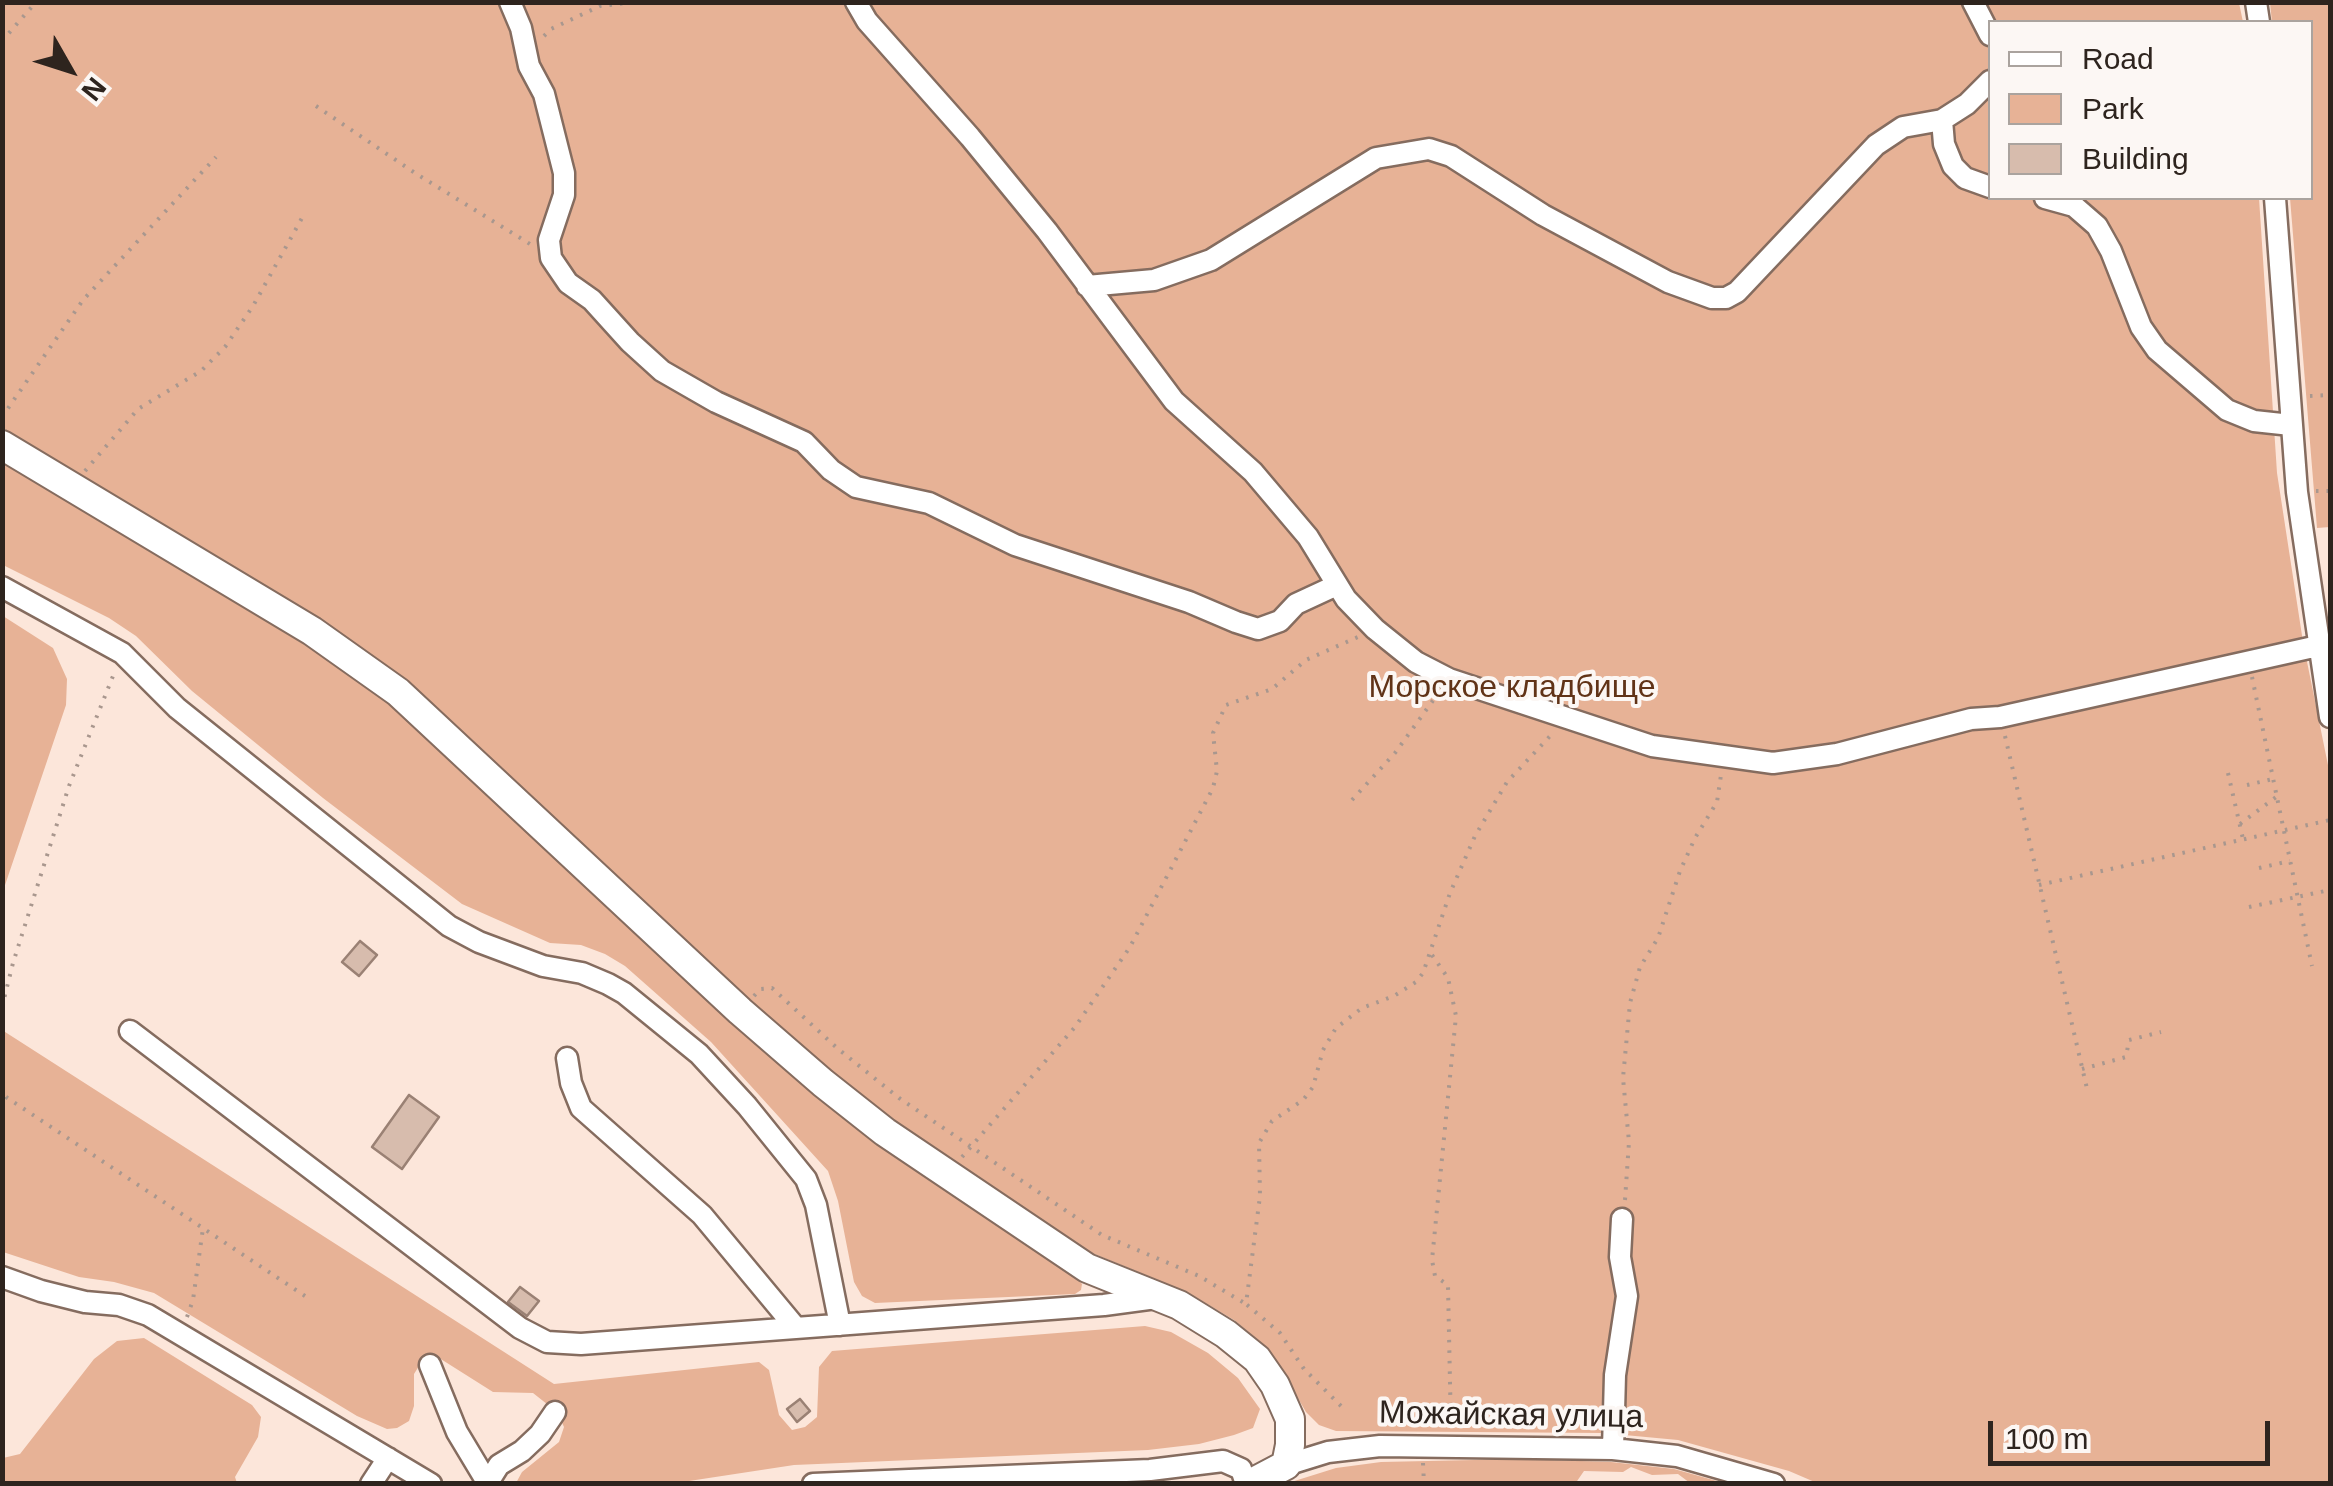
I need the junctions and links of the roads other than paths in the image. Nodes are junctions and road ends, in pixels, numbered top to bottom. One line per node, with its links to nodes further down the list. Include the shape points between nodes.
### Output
1 (510, 2): 13 (street, via 564,173 551,258 568,283 662,371 804,442 856,487 929,504 1016,545 1258,629)
2 (856, 2): 10 (street)
3 (1972, 2): 4 (street)
4 (1988, 31)
5 (1988, 83): 6 (street)
6 (1942, 120): 7 (street, via 1953,166); 10 (street, via 1903,128 1876,145 1726,298 1668,282 1543,215 1452,156 1429,149 1376,158 1211,260 1154,280)
7 (1988, 186)
8 (2052, 200): 11 (street, via 2074,206 2097,226 2157,350 2228,410 2254,422)
9 (2274, 200): 11 (street)
10 (1086, 286): 13 (street, via 1174,401 1253,472 1308,537)
11 (2291, 425): 15 (street)
12 (2, 446): 21 (main road, via 312,631 398,692 822,1083 946,1176 1087,1268)
13 (1337, 586): 15 (street, via 1374,629 1449,679 1652,746 1773,762 1837,754)
14 (2, 587): 22 (street, via 122,653 178,708 448,926 542,966 608,984 714,1068 812,1191)
15 (2318, 646): 16 (street)
16 (2330, 717)
17 (130, 1030): 23 (street, via 538,1340 565,1344)
18 (567, 1058): 23 (street, via 581,1108 702,1215)
19 (1622, 1219): 26 (street, via 1627,1296)
20 (2, 1276): 27 (street, via 148,1316 326,1431)
21 (1156, 1298): 22 (street); 28 (main road, via 1179,1305 1257,1359 1290,1419)
22 (840, 1325): 23 (street)
23 (796, 1328)
24 (430, 1365): 29 (street, via 457,1432)
25 (555, 1412): 29 (street)
26 (1613, 1449): 28 (street, Можайская улица, via 1362,1448); 34 (street, Можайская улица, via 1677,1456)
27 (388, 1458): 30 (street); 31 (street)
28 (1286, 1465): 33 (main road, Можайская улица)
29 (487, 1482)
30 (370, 1484)
31 (431, 1484)
32 (812, 1484): 33 (street, via 1222,1461 1241,1469)
33 (1248, 1484)
34 (1774, 1484)

